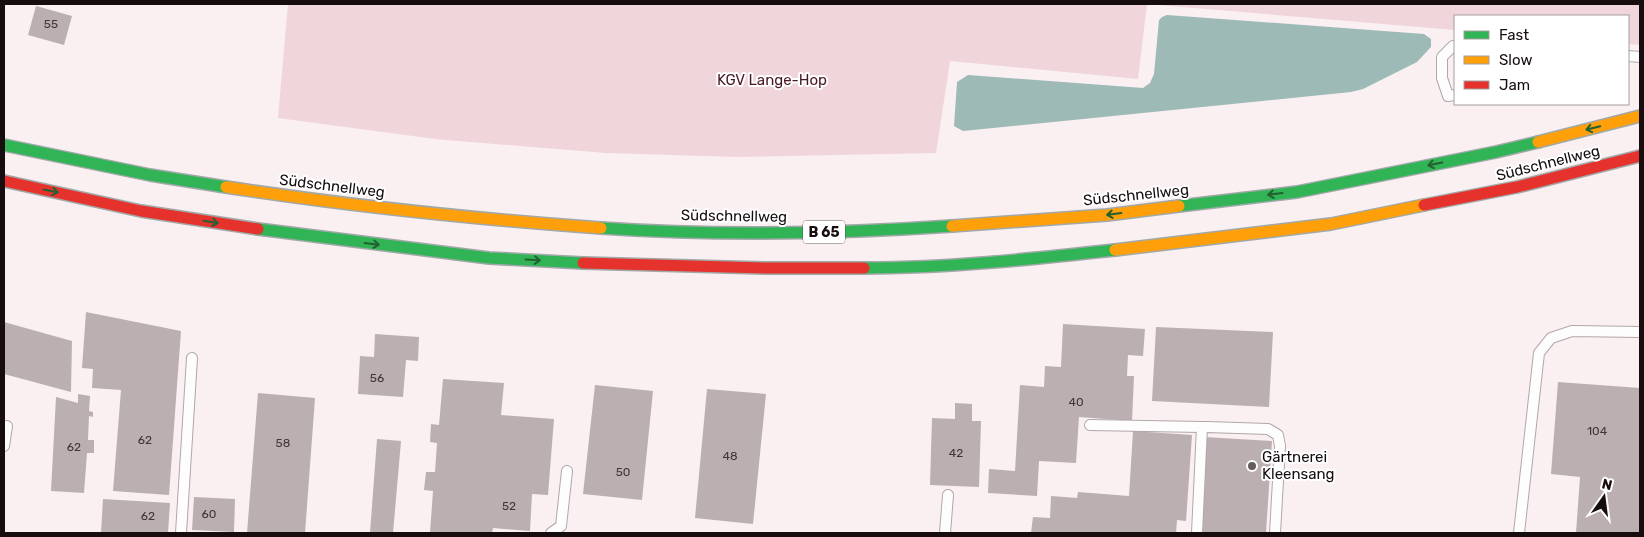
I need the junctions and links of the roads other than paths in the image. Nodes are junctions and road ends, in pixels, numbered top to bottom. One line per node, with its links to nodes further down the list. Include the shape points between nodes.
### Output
1 (1454, 46): 2 (lane, via 1442,58 1442,78 1448,96)
2 (1454, 94)
3 (1640, 116): 4 (highway, Südschnellweg / B 65, one-way to 4, via 1496,152 1297,192 1107,215 878,231 758,233 622,229 492,220 285,196 150,175)
4 (4, 145)
5 (1640, 156): 6 (highway, Südschnellweg, one-way to 5, via 141,211 282,233 489,258 620,265 909,268 1099,252 1331,224 1517,188)
6 (4, 181)
7 (1640, 332): 20 (lane, via 1572,331 1551,338 1539,353)
8 (192, 358): 15 (lane)
9 (1090, 425): 11 (lane)
10 (7, 426): 12 (lane)
11 (1202, 428): 18 (lane); 19 (lane, via 1268,429 1278,435)
12 (4, 446)
13 (567, 470): 16 (lane, via 561,526)
14 (948, 495): 17 (lane)
15 (181, 533)
16 (551, 533)
17 (946, 533)
18 (1197, 533)
19 (1275, 533)
20 (1519, 533)

